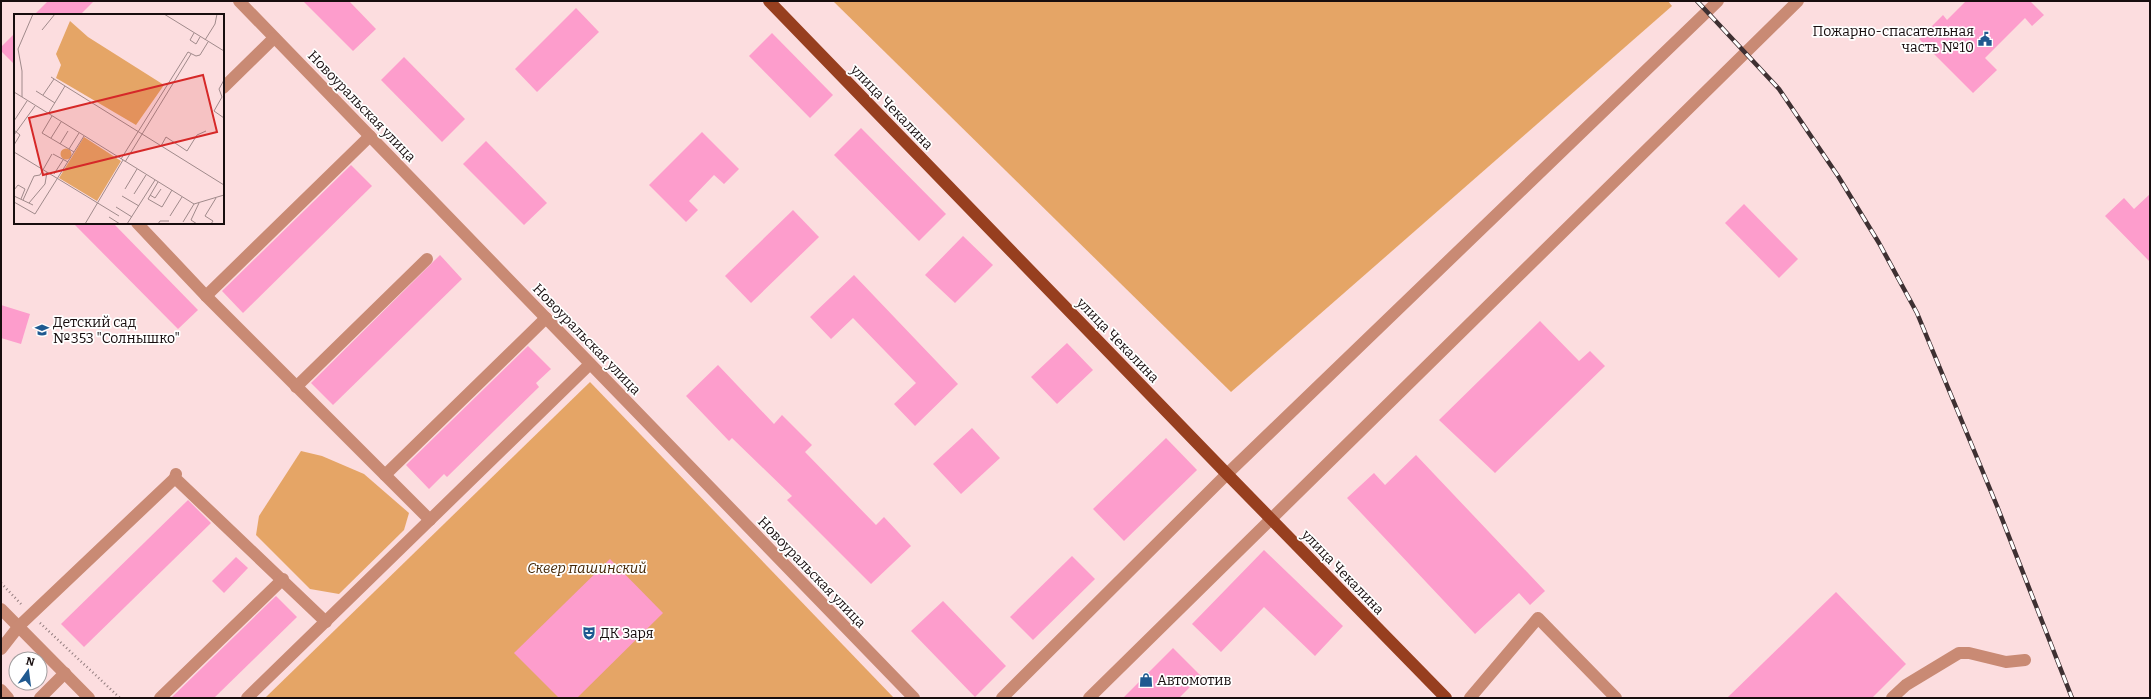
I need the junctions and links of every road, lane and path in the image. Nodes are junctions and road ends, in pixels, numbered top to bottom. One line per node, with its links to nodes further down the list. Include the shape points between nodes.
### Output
1 (769, 1): 14 (main road, улица Чекалина)
2 (1718, 1): 14 (street)
3 (1798, 1): 16 (street)
4 (244, 3): 5 (street, Новоуральская улица)
5 (274, 38): 6 (street); 7 (street, Новоуральская улица)
6 (224, 87)
7 (370, 136): 10 (street); 11 (street, Новоуральская улица)
8 (138, 224): 10 (street)
9 (427, 259): 13 (street)
10 (206, 296): 13 (street)
11 (546, 318): 12 (street, Новоуральская улица); 15 (street)
12 (590, 364): 17 (street); 34 (street, Новоуральская улица)
13 (296, 386): 15 (street)
14 (1227, 474): 16 (main road, улица Чекалина); 35 (street)
15 (385, 475): 17 (street)
16 (1271, 519): 36 (street); 37 (main road, улица Чекалина)
17 (430, 520): 22 (street)
18 (283, 579): 21 (street, via 175,476); 22 (street); 32 (street)
19 (1, 583): 21 (path)
20 (1, 609): 23 (street)
21 (32, 615): 23 (street); 31 (path)
22 (326, 622): 33 (street)
23 (19, 626): 24 (street); 26 (street)
24 (1, 649)
25 (2025, 660): 40 (street, via 2006,662 1969,653 1958,653 1906,685)
26 (65, 673): 29 (street); 30 (street)
27 (1, 690): 28 (street)
28 (8, 698)
29 (40, 698)
30 (88, 698)
31 (120, 698)
32 (160, 698)
33 (247, 698)
34 (914, 698)
35 (1002, 698)
36 (1089, 698)
37 (1446, 698)
38 (1470, 698): 39 (street, via 1538,618)
39 (1616, 698)
40 (1892, 698)

